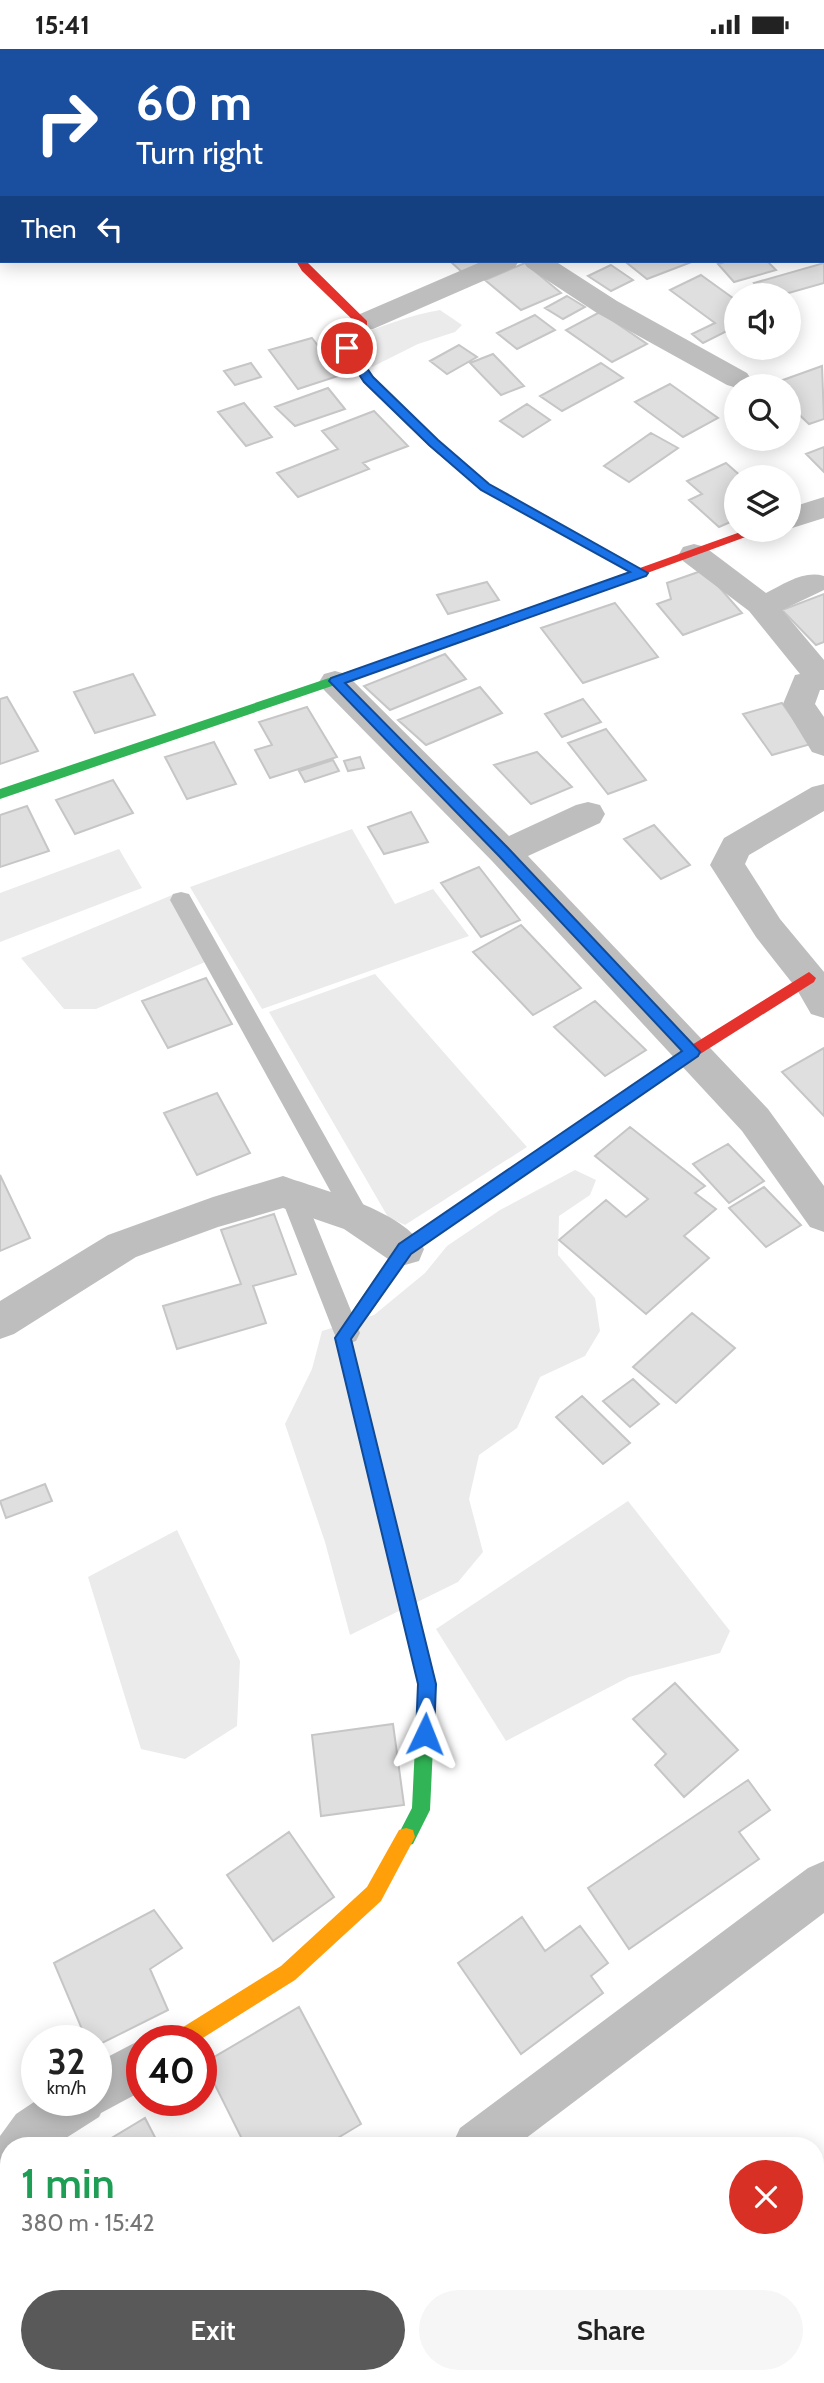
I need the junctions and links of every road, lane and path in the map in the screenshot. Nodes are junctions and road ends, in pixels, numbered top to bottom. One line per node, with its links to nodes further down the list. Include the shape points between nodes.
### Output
1 (302, 263): 4 (street)
2 (500, 263): 4 (street)
3 (540, 263): 5 (street, via 607,307)
4 (363, 323): 10 (street, via 337,332 368,379 433,443 485,487)
5 (728, 374)
6 (824, 507): 7 (street)
7 (801, 515)
8 (726, 542): 9 (street)
9 (694, 554): 10 (street); 12 (street)
10 (642, 573): 14 (street)
11 (813, 583): 12 (street)
12 (762, 607): 13 (street)
13 (823, 678): 15 (street, via 806,683 799,703)
14 (335, 681): 16 (street); 19 (street)
15 (824, 744)
16 (0, 794)
17 (824, 796): 21 (street, via 736,847 727,865)
18 (588, 814): 19 (street)
19 (503, 852): 22 (street)
20 (181, 900): 25 (lane)
21 (817, 991): 22 (street)
22 (692, 1052): 24 (street, via 755,1120); 26 (street)
23 (292, 1195): 25 (street); 27 (street, via 284,1192 122,1246); 28 (lane)
24 (824, 1216)
25 (358, 1218): 26 (street)
26 (405, 1249): 28 (street)
27 (0, 1322)
28 (347, 1333): 30 (street, via 343,1338 427,1684 421,1810 374,1894 288,1973)
29 (824, 1884): 33 (street)
30 (205, 2025)
31 (56, 2116): 32 (street)
32 (27, 2137)
33 (488, 2137)

